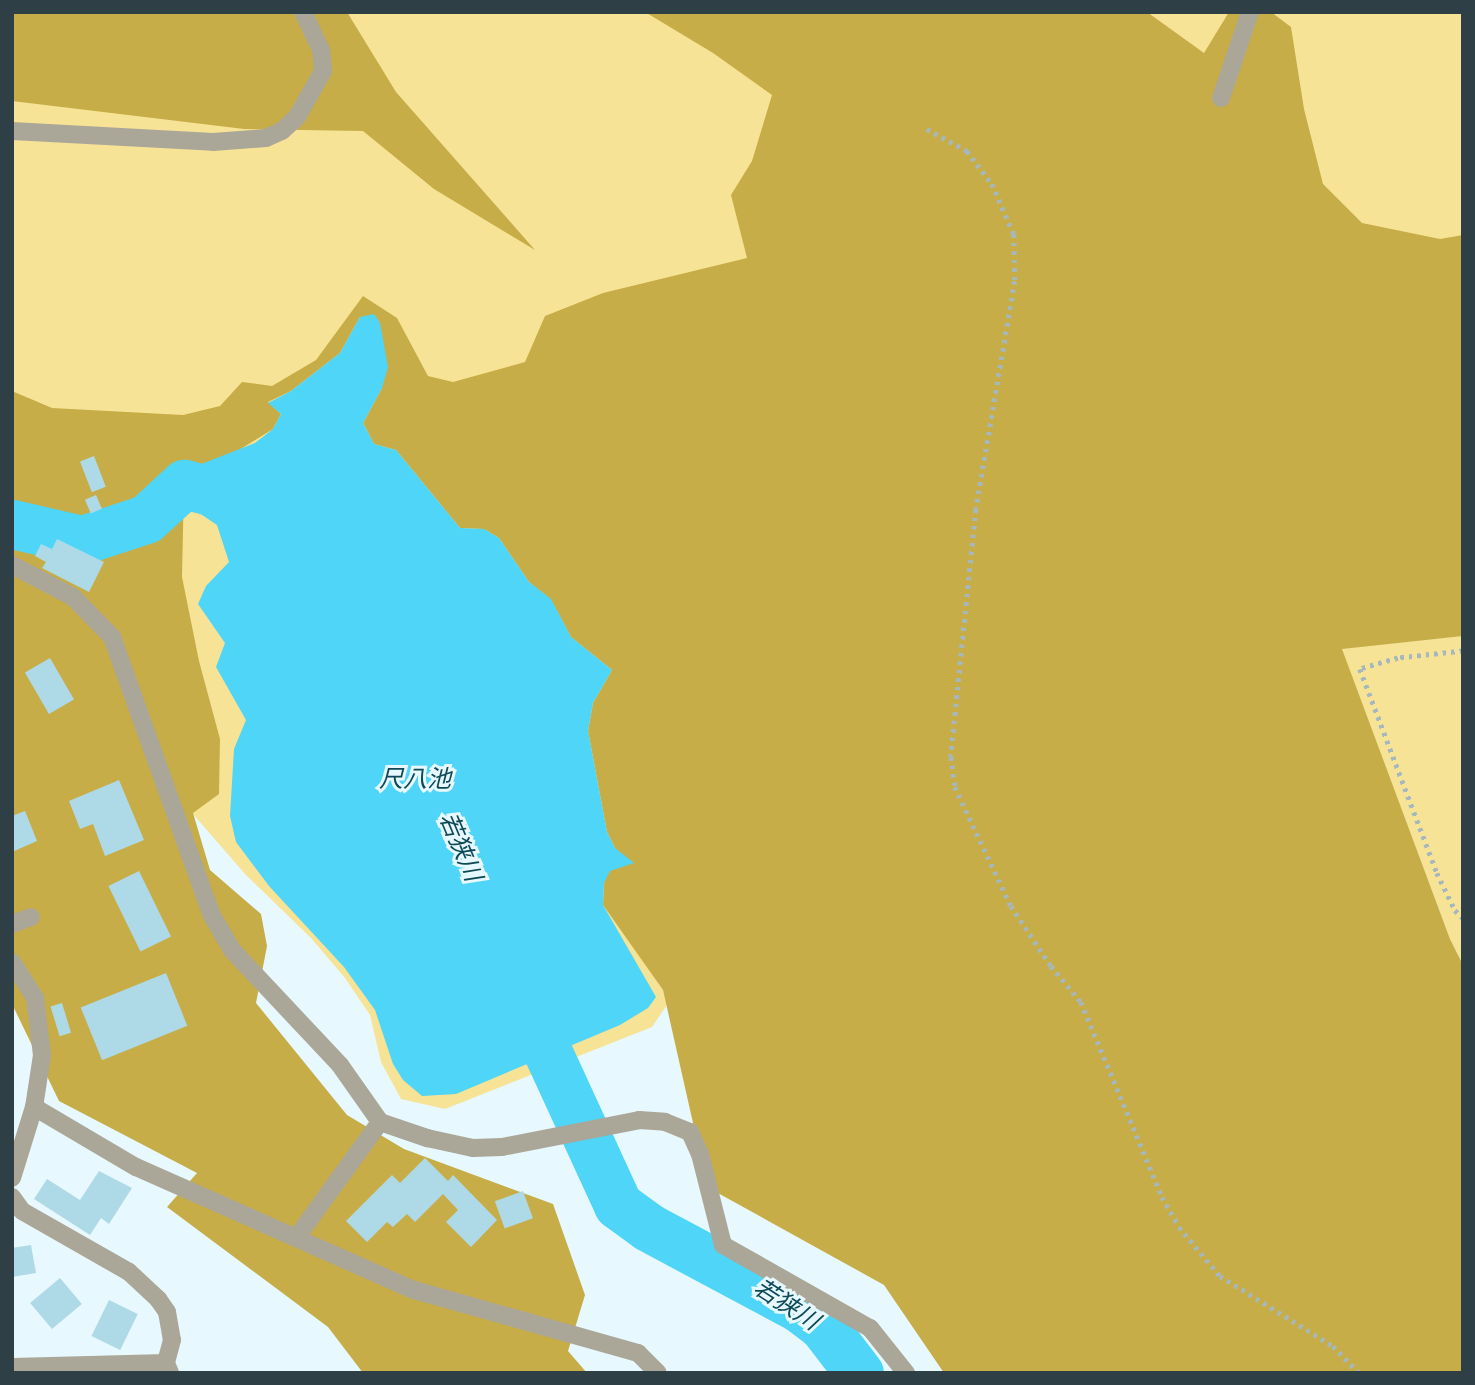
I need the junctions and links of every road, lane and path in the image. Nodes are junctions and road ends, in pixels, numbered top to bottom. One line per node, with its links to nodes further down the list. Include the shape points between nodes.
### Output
1 (303, 12): 5 (street, via 321,50 323,71 297,117 266,138 213,142)
2 (1250, 12): 3 (street)
3 (1221, 98)
4 (927, 129): 21 (path, via 967,151 992,184 1014,234 1015,281 976,509 951,757 955,787 1012,906 1081,1002 1153,1177 1179,1227 1220,1276 1333,1346)
5 (12, 131)
6 (12, 565): 13 (street, via 74,597 112,637 211,914 232,950 340,1065)
7 (1463, 650): 9 (path, via 1360,668 1437,873)
8 (31, 917): 10 (street)
9 (1463, 918)
10 (12, 924)
11 (12, 962): 12 (street, via 35,998 42,1055)
12 (34, 1107): 14 (street); 16 (street, via 136,1167)
13 (380, 1122): 16 (street); 20 (street, via 473,1148 502,1147 639,1120 666,1122 690,1132 723,1245 870,1328)
14 (12, 1178)
15 (12, 1197): 18 (street, via 22,1211 129,1272 158,1299 167,1312 172,1340)
16 (296, 1238): 19 (street, via 414,1290 638,1353)
17 (12, 1367): 18 (street)
18 (168, 1368)
19 (658, 1373)
20 (906, 1373)
21 (1359, 1373)

